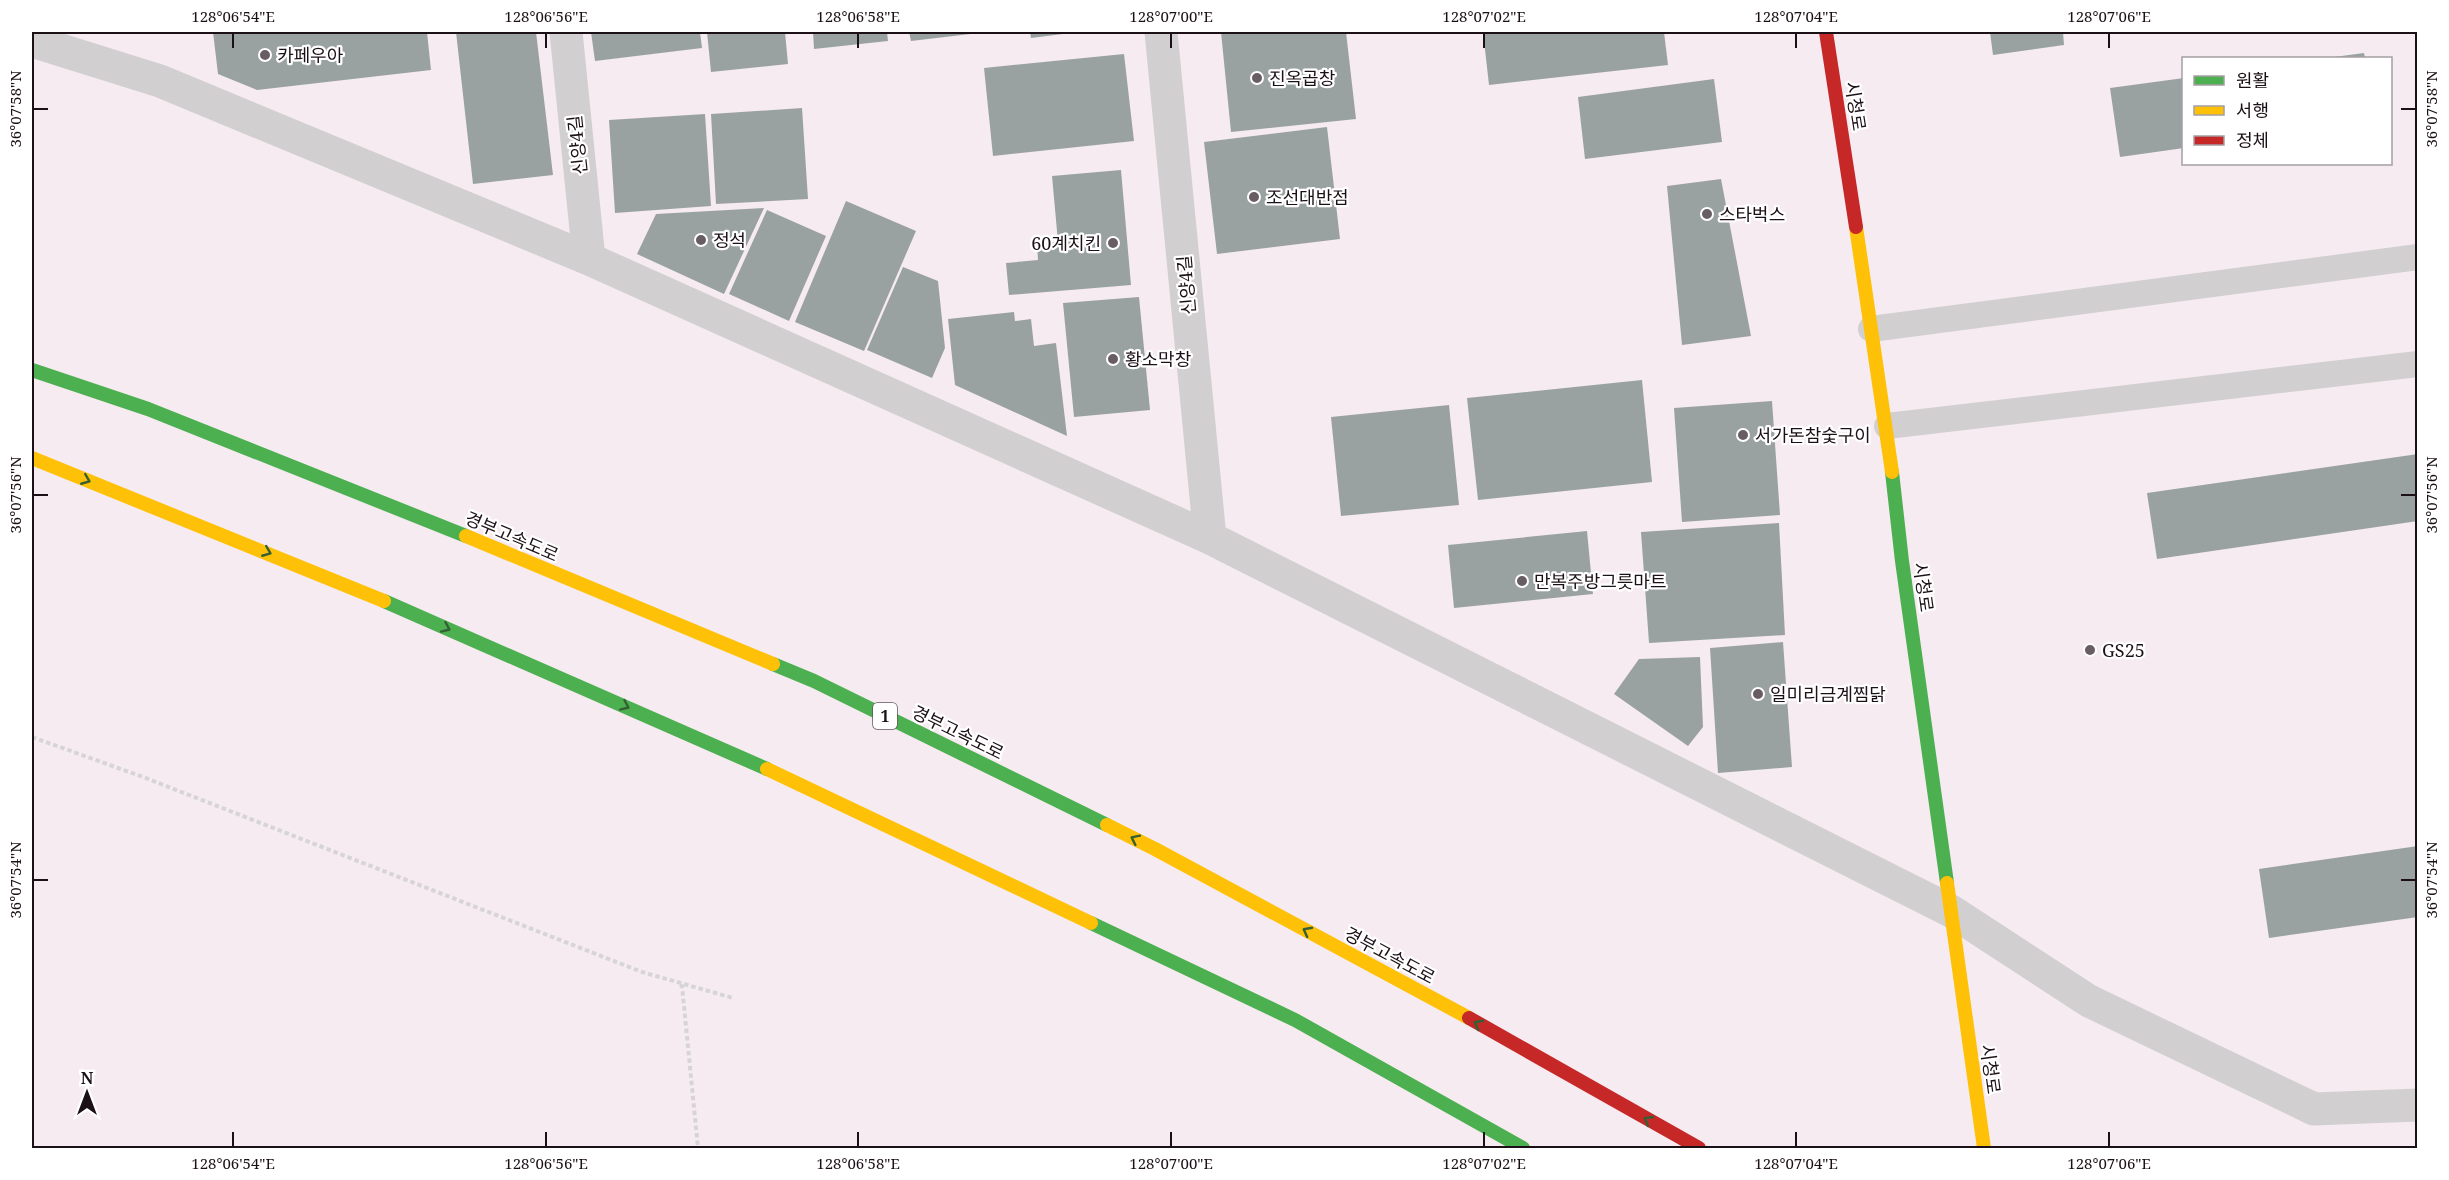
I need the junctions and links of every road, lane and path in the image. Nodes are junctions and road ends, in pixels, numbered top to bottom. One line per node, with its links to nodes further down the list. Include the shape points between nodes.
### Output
1 (566, 32): 6 (street, 신양4길)
2 (1161, 32): 12 (street, 신양4길)
3 (1826, 32): 7 (main road, 시청로)
4 (32, 41): 6 (street, via 160,81)
5 (2418, 257): 7 (lane)
6 (589, 259): 12 (street)
7 (1871, 329): 10 (main road, 시청로)
8 (2418, 364): 10 (lane)
9 (32, 370): 20 (main road, 경부고속도로 / 1, one-way to 9, via 1507,1039 1155,849 814,681 148,409)
10 (1887, 426): 14 (main road, 시청로)
11 (32, 458): 19 (main road, one-way to 19, via 343,583 754,763 1295,1020)
12 (1210, 538): 14 (street)
13 (32, 737): 15 (path)
14 (1951, 911): 17 (street, via 2089,1001 2314,1109); 21 (main road, 시청로)
15 (642, 972): 16 (path); 18 (path, via 682,986)
16 (733, 998)
17 (2418, 1105)
18 (698, 1149)
19 (1523, 1149)
20 (1699, 1149)
21 (1984, 1149)

